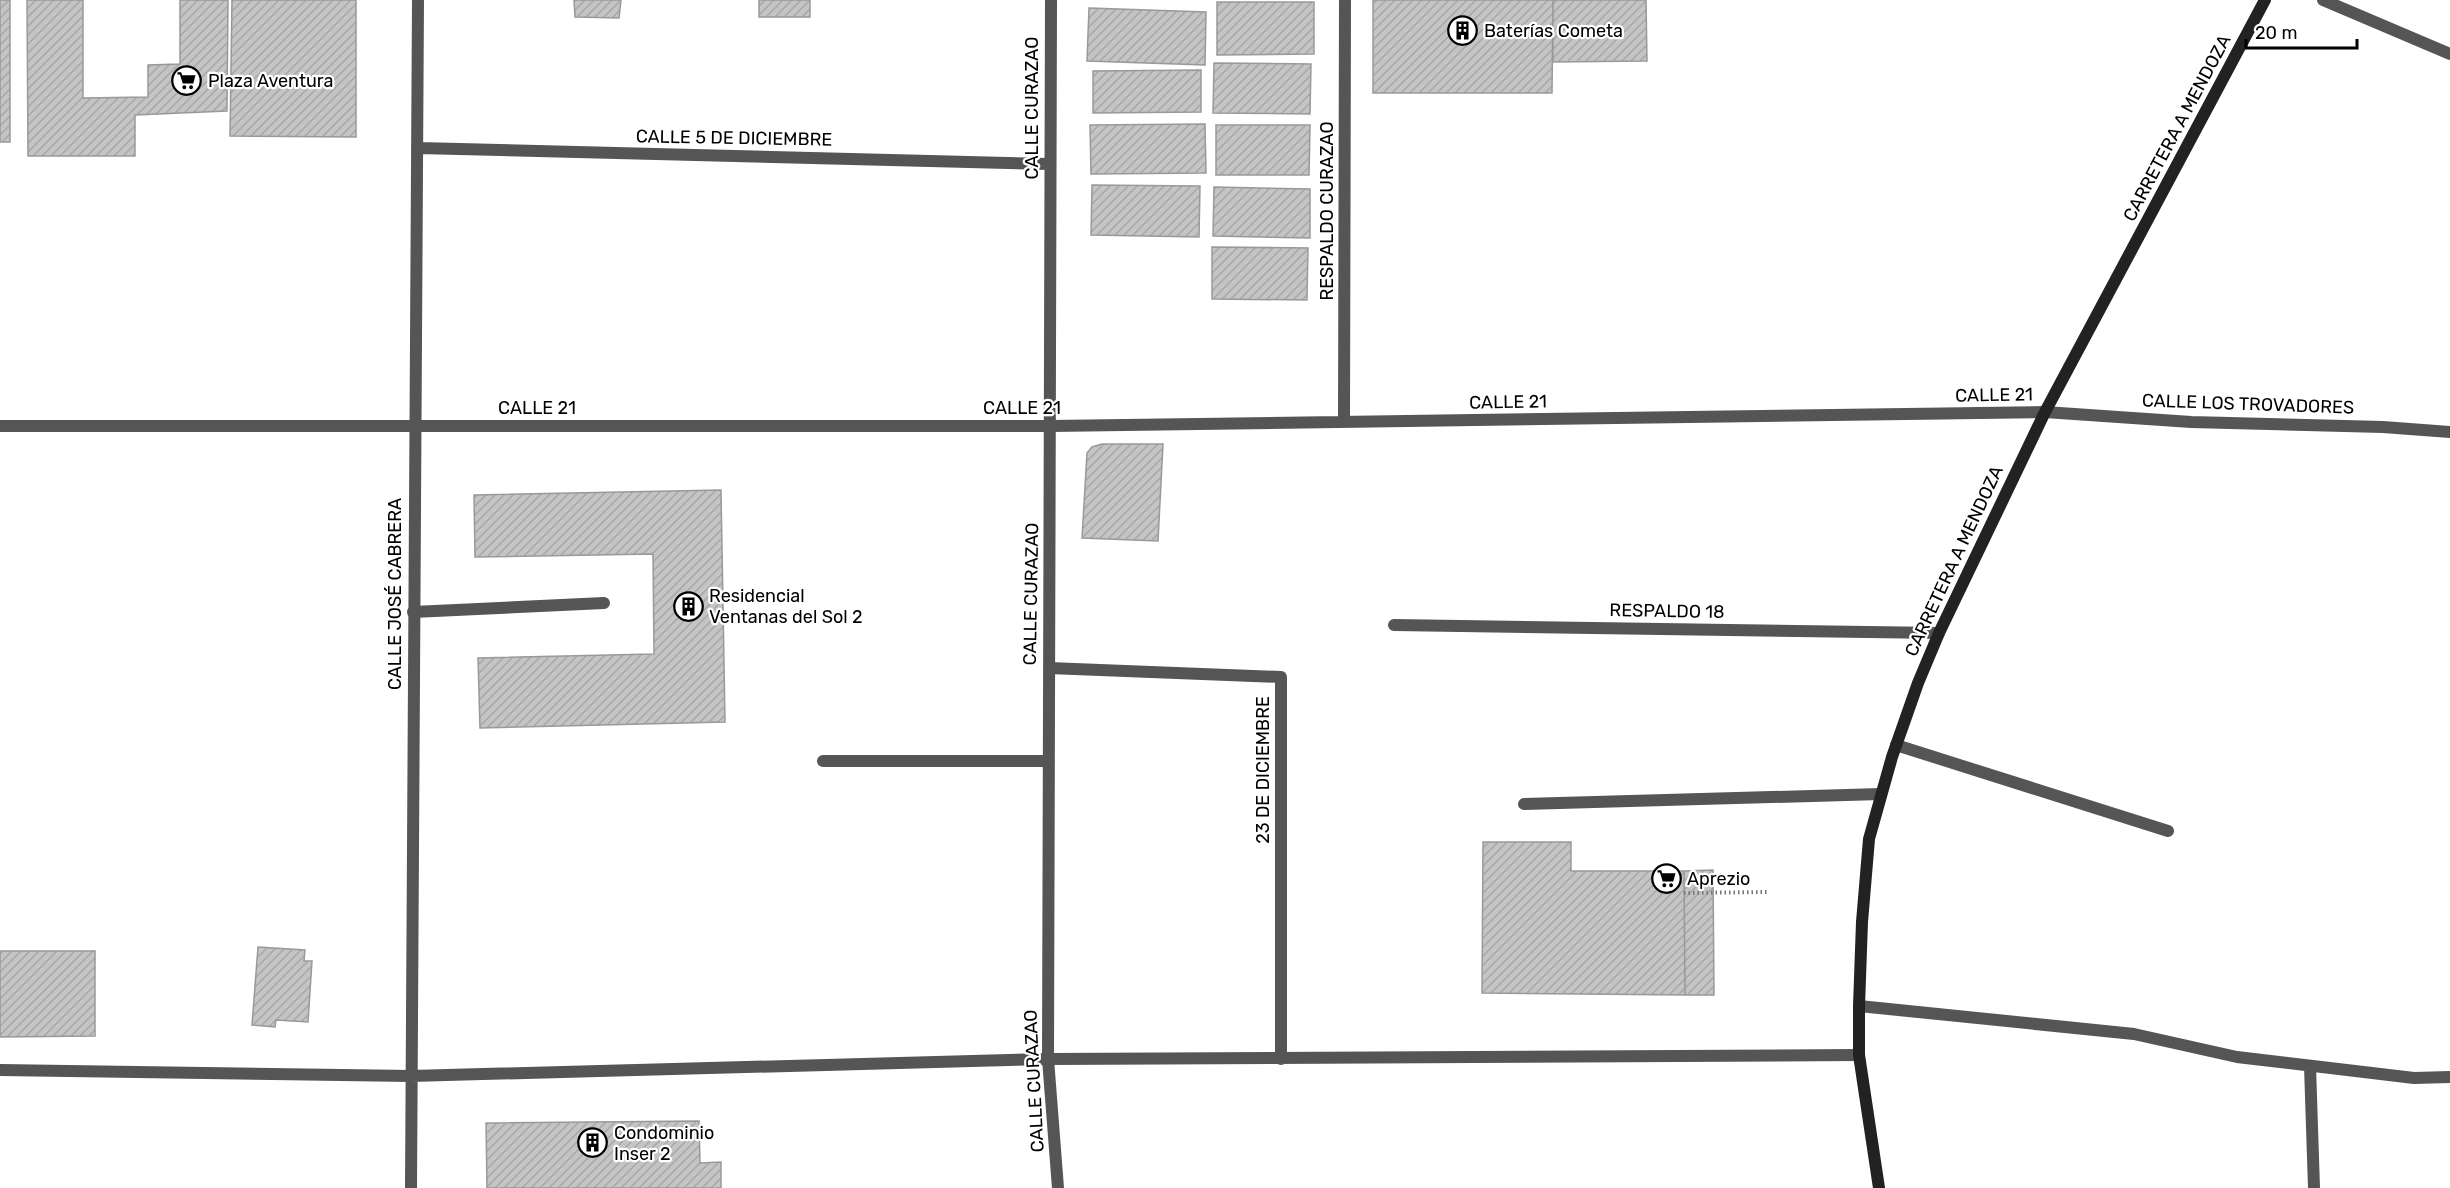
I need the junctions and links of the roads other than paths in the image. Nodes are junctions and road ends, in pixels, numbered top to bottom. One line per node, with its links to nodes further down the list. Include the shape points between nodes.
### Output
1 (418, 0): 7 (street, CALLE JOSÉ CABRERA)
2 (1051, 0): 8 (street, CALLE CURAZAO)
3 (1345, 0): 10 (street, RESPALDO CURAZAO)
4 (2265, 0): 9 (street, CARRETERA A MENDOZA)
5 (2323, 0): 6 (street)
6 (2450, 54)
7 (418, 148): 8 (street, CALLE 5 DE DICIEMBRE); 12 (street, CALLE JOSÉ CABRERA)
8 (1049, 164): 13 (street, CALLE CURAZAO)
9 (2045, 412): 10 (street, CALLE 21); 14 (street, CALLE LOS TROVADORES); 18 (street, CARRETERA A MENDOZA)
10 (1344, 422): 13 (street, CALLE 21)
11 (0, 426): 12 (street, CALLE 21)
12 (414, 426): 13 (street, CALLE 21); 16 (street, CALLE JOSÉ CABRERA)
13 (1051, 426): 19 (street, CALLE CURAZAO)
14 (2450, 432)
15 (604, 603): 16 (street)
16 (413, 612): 32 (street, CALLE JOSÉ CABRERA)
17 (1395, 625): 18 (street, RESPALDO 18)
18 (1939, 633): 20 (street, CARRETERA A MENDOZA)
19 (1048, 668): 21 (street, CALLE CURAZAO); 29 (street, 23 DE DICIEMBRE, via 1281,677)
20 (1896, 745): 23 (street, CARRETERA A MENDOZA); 25 (street)
21 (1049, 760): 22 (street); 28 (street, CALLE CURAZAO)
22 (823, 761)
23 (1881, 794): 24 (street); 26 (street, CARRETERA A MENDOZA, via 1866,865)
24 (1524, 804)
25 (2168, 831)
26 (1859, 1006): 27 (street, CARRETERA A MENDOZA); 30 (street, via 2134,1034 2237,1057)
27 (1859, 1055): 29 (street); 36 (street, CARRETERA A MENDOZA)
28 (1048, 1059): 29 (street); 32 (street); 35 (street, CALLE CURAZAO)
29 (1281, 1059)
30 (2310, 1066): 33 (street, via 2414,1078); 37 (street)
31 (0, 1070): 32 (street)
32 (411, 1076): 34 (street, CALLE JOSÉ CABRERA)
33 (2450, 1077)
34 (411, 1188)
35 (1058, 1188)
36 (1879, 1188)
37 (2314, 1188)

